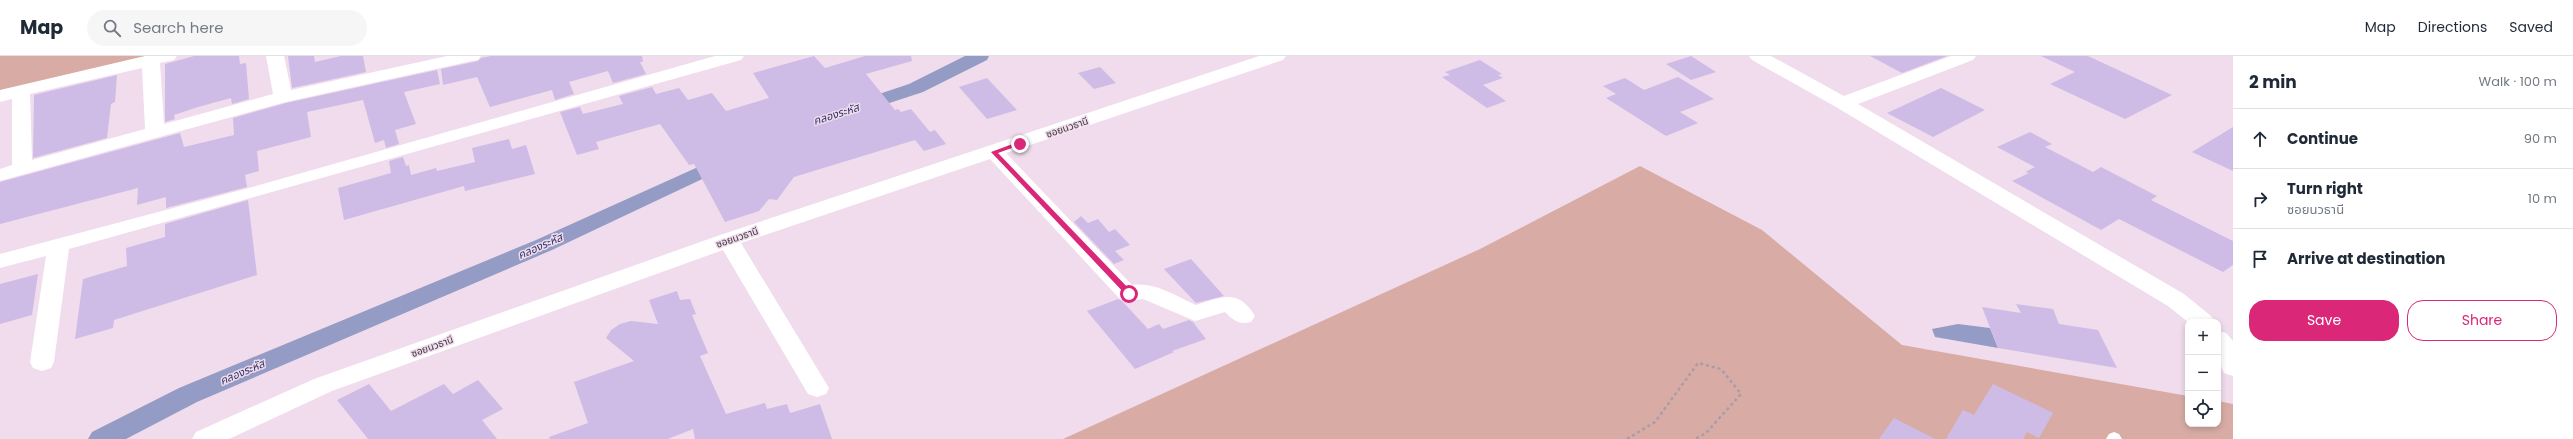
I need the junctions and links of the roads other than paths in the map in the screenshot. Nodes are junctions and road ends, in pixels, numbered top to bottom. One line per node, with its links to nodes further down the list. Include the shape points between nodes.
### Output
1 (276, 56): 11 (street)
2 (472, 56): 8 (street)
3 (736, 56): 18 (street)
4 (1277, 56): 14 (street, ซอยนวธานี)
5 (1758, 56): 12 (street)
6 (1968, 56): 12 (street)
7 (160, 58): 9 (street); 13 (street)
8 (403, 63): 11 (street)
9 (21, 91): 10 (street); 15 (street)
10 (0, 96)
11 (283, 97): 13 (street)
12 (1843, 103): 21 (street, via 2176,300)
13 (155, 131): 15 (street)
14 (994, 152): 17 (street, ซอยนวธานี); 20 (street, via 1127,293 1147,291 1195,313 1229,303)
15 (22, 169): 16 (street)
16 (0, 175)
17 (728, 240): 25 (street); 26 (street, ซอยนวธานี, via 323,385)
18 (59, 245): 19 (street); 23 (street)
19 (0, 261)
20 (1243, 316)
21 (2199, 319)
22 (2221, 342): 24 (street, via 2230,353)
23 (42, 362)
24 (2233, 367)
25 (817, 388)
26 (205, 439)

